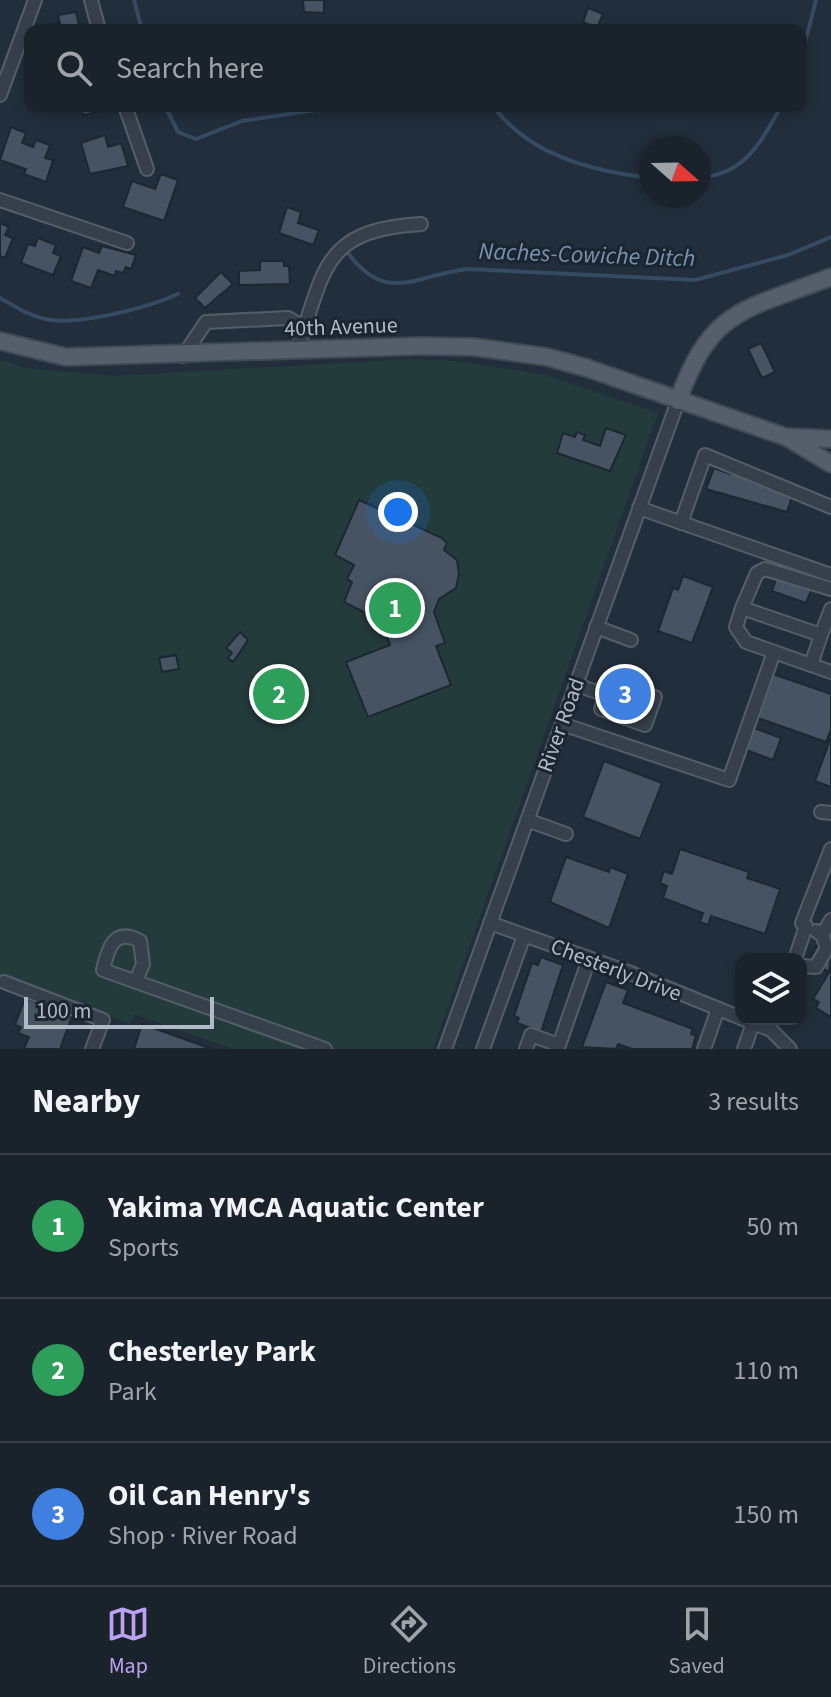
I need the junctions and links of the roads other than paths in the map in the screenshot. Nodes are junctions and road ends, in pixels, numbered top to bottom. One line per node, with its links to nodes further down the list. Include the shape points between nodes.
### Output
1 (35, 0): 3 (street)
2 (91, 0): 4 (street)
3 (26, 24)
4 (97, 24)
5 (24, 30): 6 (street)
6 (0, 94)
7 (127, 112): 8 (street)
8 (147, 169)
9 (0, 200): 11 (street)
10 (421, 224): 13 (street, via 383,226 354,237 335,252)
11 (127, 243)
12 (831, 277): 17 (main road, via 717,326 688,373)
13 (305, 328): 15 (street); 16 (street, via 288,318 206,322)
14 (0, 341): 16 (main road, 40th Avenue, via 66,357)
15 (297, 351): 16 (main road, 40th Avenue); 17 (main road, 40th Avenue, via 474,347 547,357)
16 (183, 356)
17 (678, 401): 18 (main road, 40th Avenue); 24 (street, River Road)
18 (786, 437): 19 (main road); 20 (main road)
19 (831, 439)
20 (831, 464)
21 (815, 498): 22 (street); 23 (street); 25 (street, via 705,455)
22 (831, 500)
23 (831, 507)
24 (639, 508): 25 (street); 30 (street, River Road)
25 (681, 523): 26 (street)
26 (831, 575)
27 (831, 589): 28 (street, via 765,569 757,573)
28 (742, 608): 31 (street); 33 (street, via 736,627 740,636)
29 (831, 609): 31 (street)
30 (596, 627): 32 (street); 37 (street, River Road)
31 (821, 635): 34 (street)
32 (631, 640)
33 (774, 652): 34 (street); 40 (street, via 729,780)
34 (811, 665): 35 (street)
35 (831, 672)
36 (611, 680): 38 (street)
37 (576, 685): 38 (street); 40 (street, River Road)
38 (606, 695): 39 (street, via 601,709 645,725)
39 (655, 697)
40 (562, 724): 41 (street, River Road)
41 (527, 820): 42 (street); 45 (street, River Road)
42 (566, 834)
43 (831, 849): 46 (street, via 802,923)
44 (831, 920): 47 (street)
45 (490, 923): 48 (street, Chesterly Drive); 60 (street, River Road)
46 (806, 926): 47 (street); 49 (street)
47 (822, 935): 51 (street, via 827,948 816,967)
48 (524, 936): 50 (street, Chesterly Drive); 61 (street)
49 (797, 953)
50 (589, 959): 54 (street, Chesterly Drive); 62 (street, via 559,1045 531,1035)
51 (807, 966)
52 (136, 981): 59 (street)
53 (4, 982): 58 (street, via 103,1020)
54 (718, 1009): 55 (street, Chesterly Drive); 63 (street)
55 (735, 1016)
56 (746, 1025): 64 (street)
57 (773, 1025): 65 (street, Chesterly Drive)
58 (92, 1049)
59 (325, 1049)
60 (445, 1049)
61 (483, 1049)
62 (526, 1049)
63 (704, 1049)
64 (744, 1049)
65 (790, 1049)

